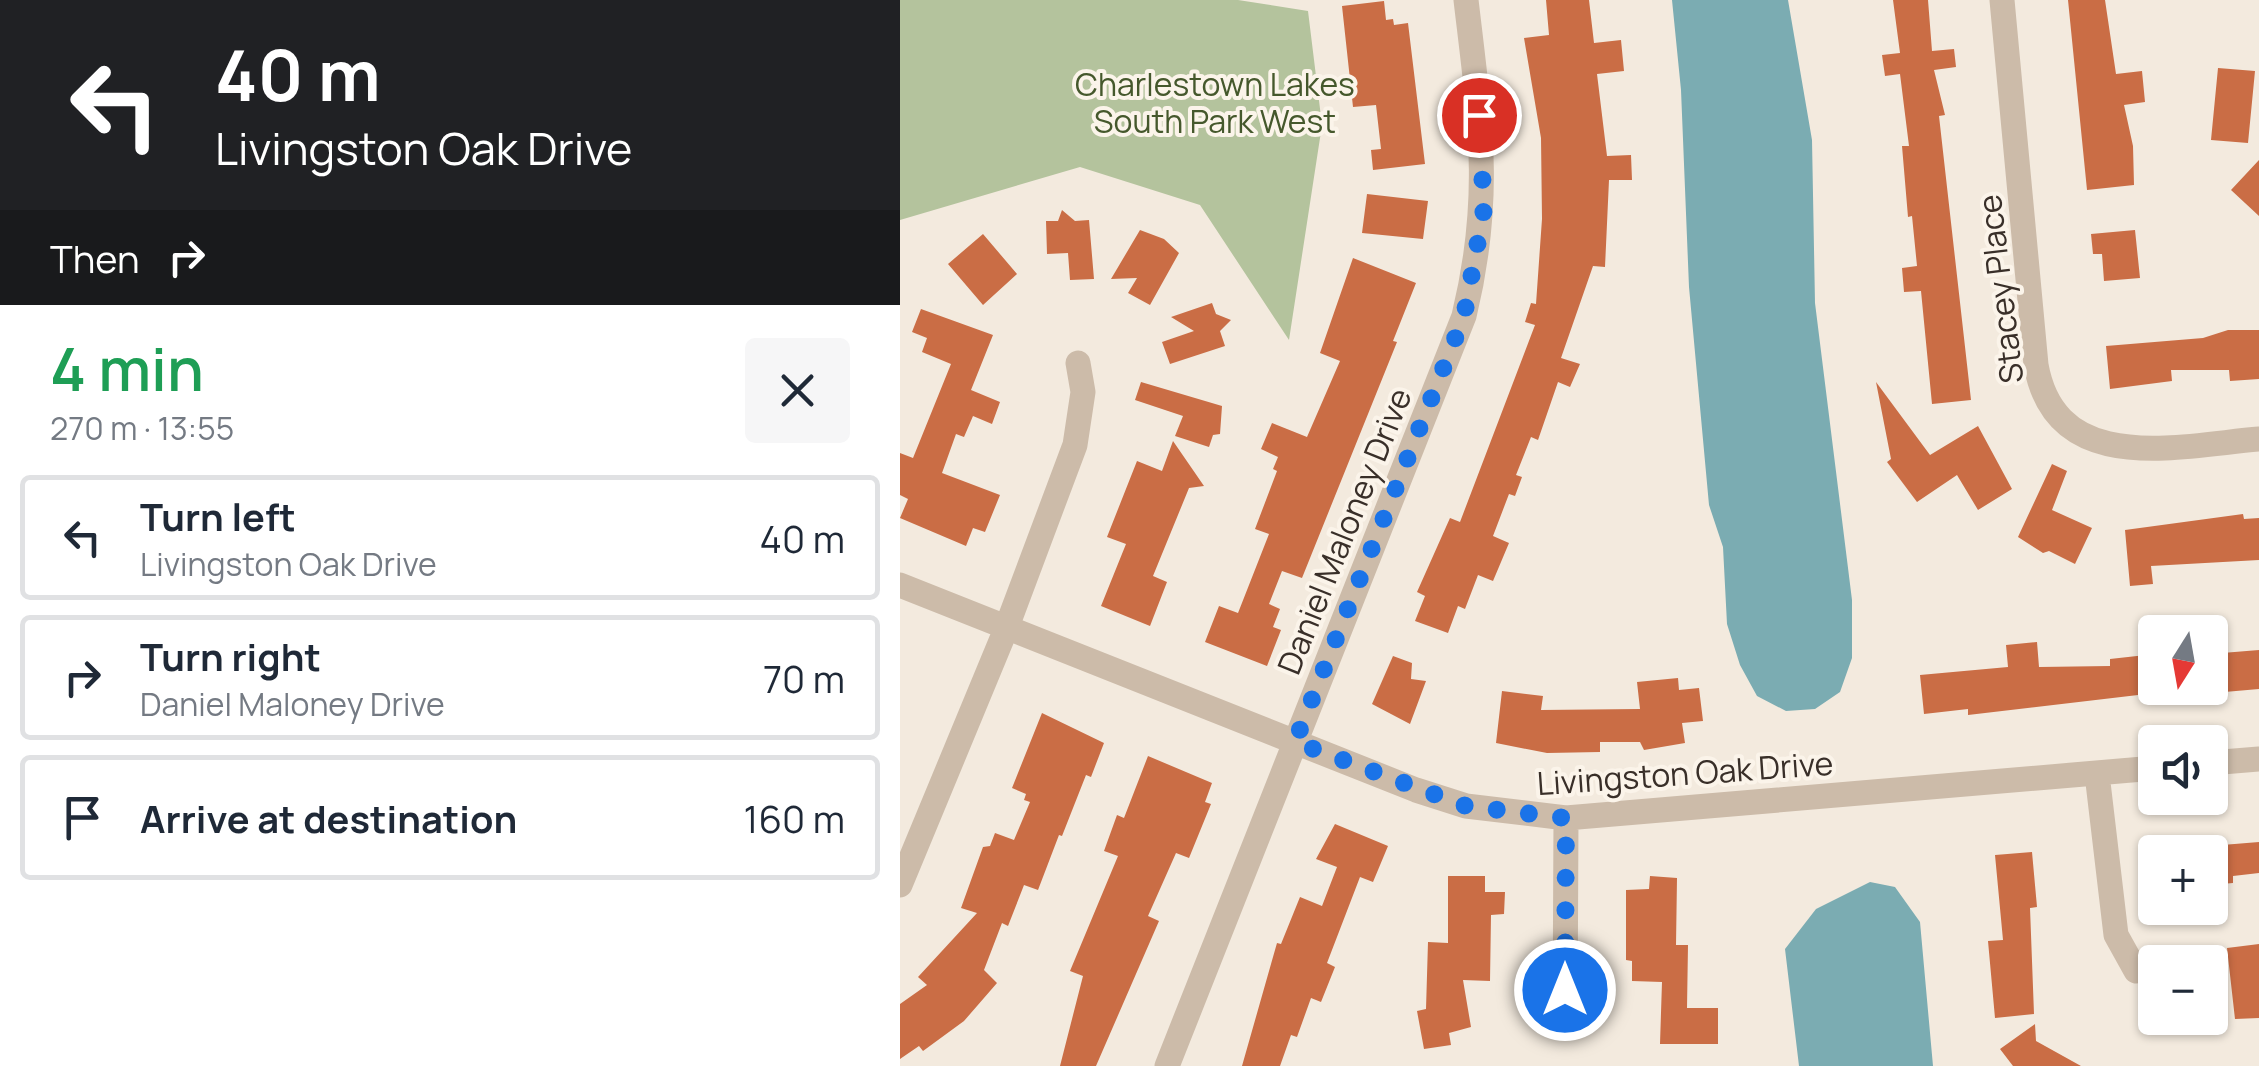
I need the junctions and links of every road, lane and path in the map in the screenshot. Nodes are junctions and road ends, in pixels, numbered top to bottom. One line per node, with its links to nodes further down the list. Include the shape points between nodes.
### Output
1 (1466, 0): 7 (street, Daniel Maloney Drive, via 1484,209 1464,316)
2 (2002, 0): 4 (street, Stacey Place, via 2036,366 2048,402 2083,437 2125,449)
3 (1078, 362): 6 (street, via 1081,422)
4 (2259, 439)
5 (900, 586): 6 (street, Livingston Oak Drive)
6 (1006, 629): 7 (street, Livingston Oak Drive); 13 (street)
7 (1295, 742): 12 (street, Livingston Oak Drive, via 1466,806); 16 (street, Daniel Maloney Drive)
8 (2259, 759): 9 (street)
9 (2228, 762)
10 (2138, 770): 11 (street, Livingston Oak Drive)
11 (2097, 774): 12 (street, Livingston Oak Drive); 14 (street, via 2116,935)
12 (1566, 818): 15 (street)
13 (900, 884)
14 (2136, 971)
15 (1565, 1025)
16 (1167, 1066)

